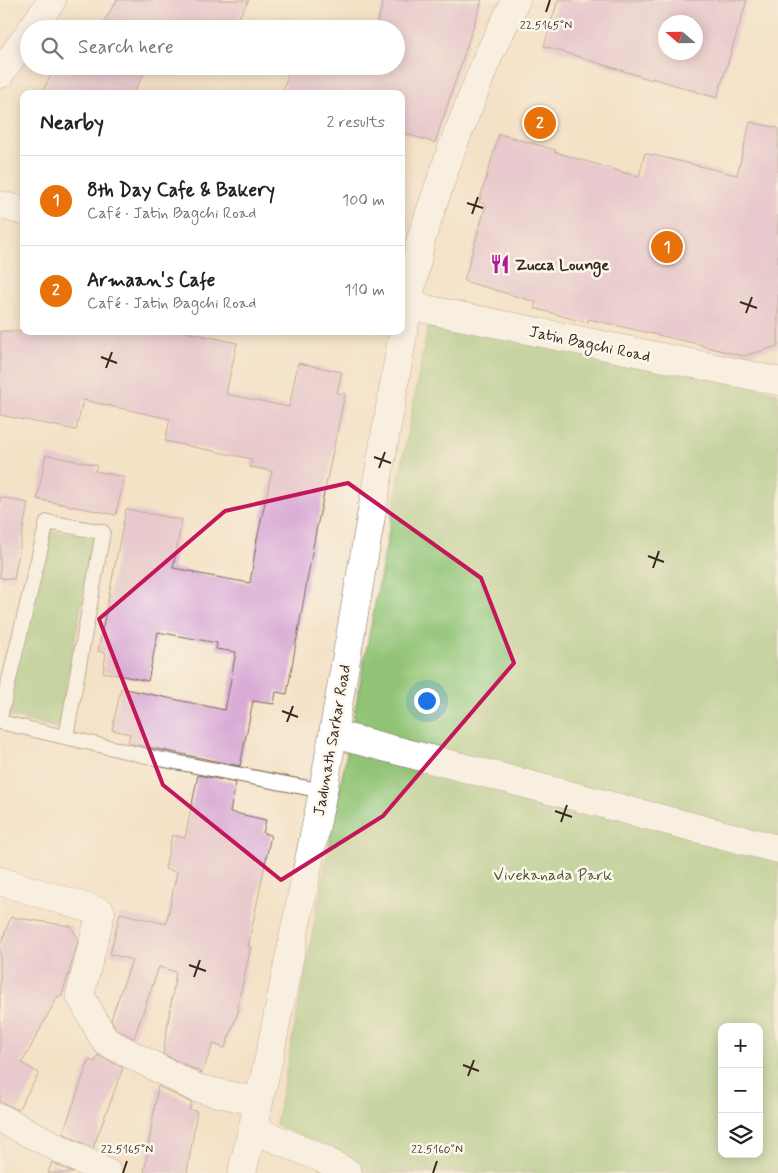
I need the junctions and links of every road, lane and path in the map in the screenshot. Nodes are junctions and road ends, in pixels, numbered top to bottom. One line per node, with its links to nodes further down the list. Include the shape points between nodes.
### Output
1 (52, 0): 3 (street)
2 (516, 0): 8 (street, Jadunath Sarkar Road, via 489,54 451,151 420,239)
3 (38, 20)
4 (20, 46): 5 (street)
5 (0, 74)
6 (0, 205): 7 (street)
7 (20, 210)
8 (405, 301)
9 (405, 305): 11 (street, Jatin Bagchi Road)
10 (399, 335): 14 (street, Jadunath Sarkar Road)
11 (778, 380)
12 (0, 717): 15 (lane, via 47,522 103,532)
13 (0, 722): 15 (lane)
14 (333, 734): 16 (street, Jadunath Sarkar Road); 17 (street)
15 (66, 737): 16 (lane)
16 (323, 791): 19 (street, Jadunath Sarkar Road)
17 (778, 849)
18 (0, 881): 19 (street, via 102,912 80,995 105,1041 196,1088)
19 (259, 1102): 21 (street, Jadunath Sarkar Road)
20 (0, 1118): 22 (street)
21 (252, 1129): 23 (street, Jadunath Sarkar Road); 24 (street)
22 (107, 1173)
23 (242, 1173)
24 (348, 1173)

